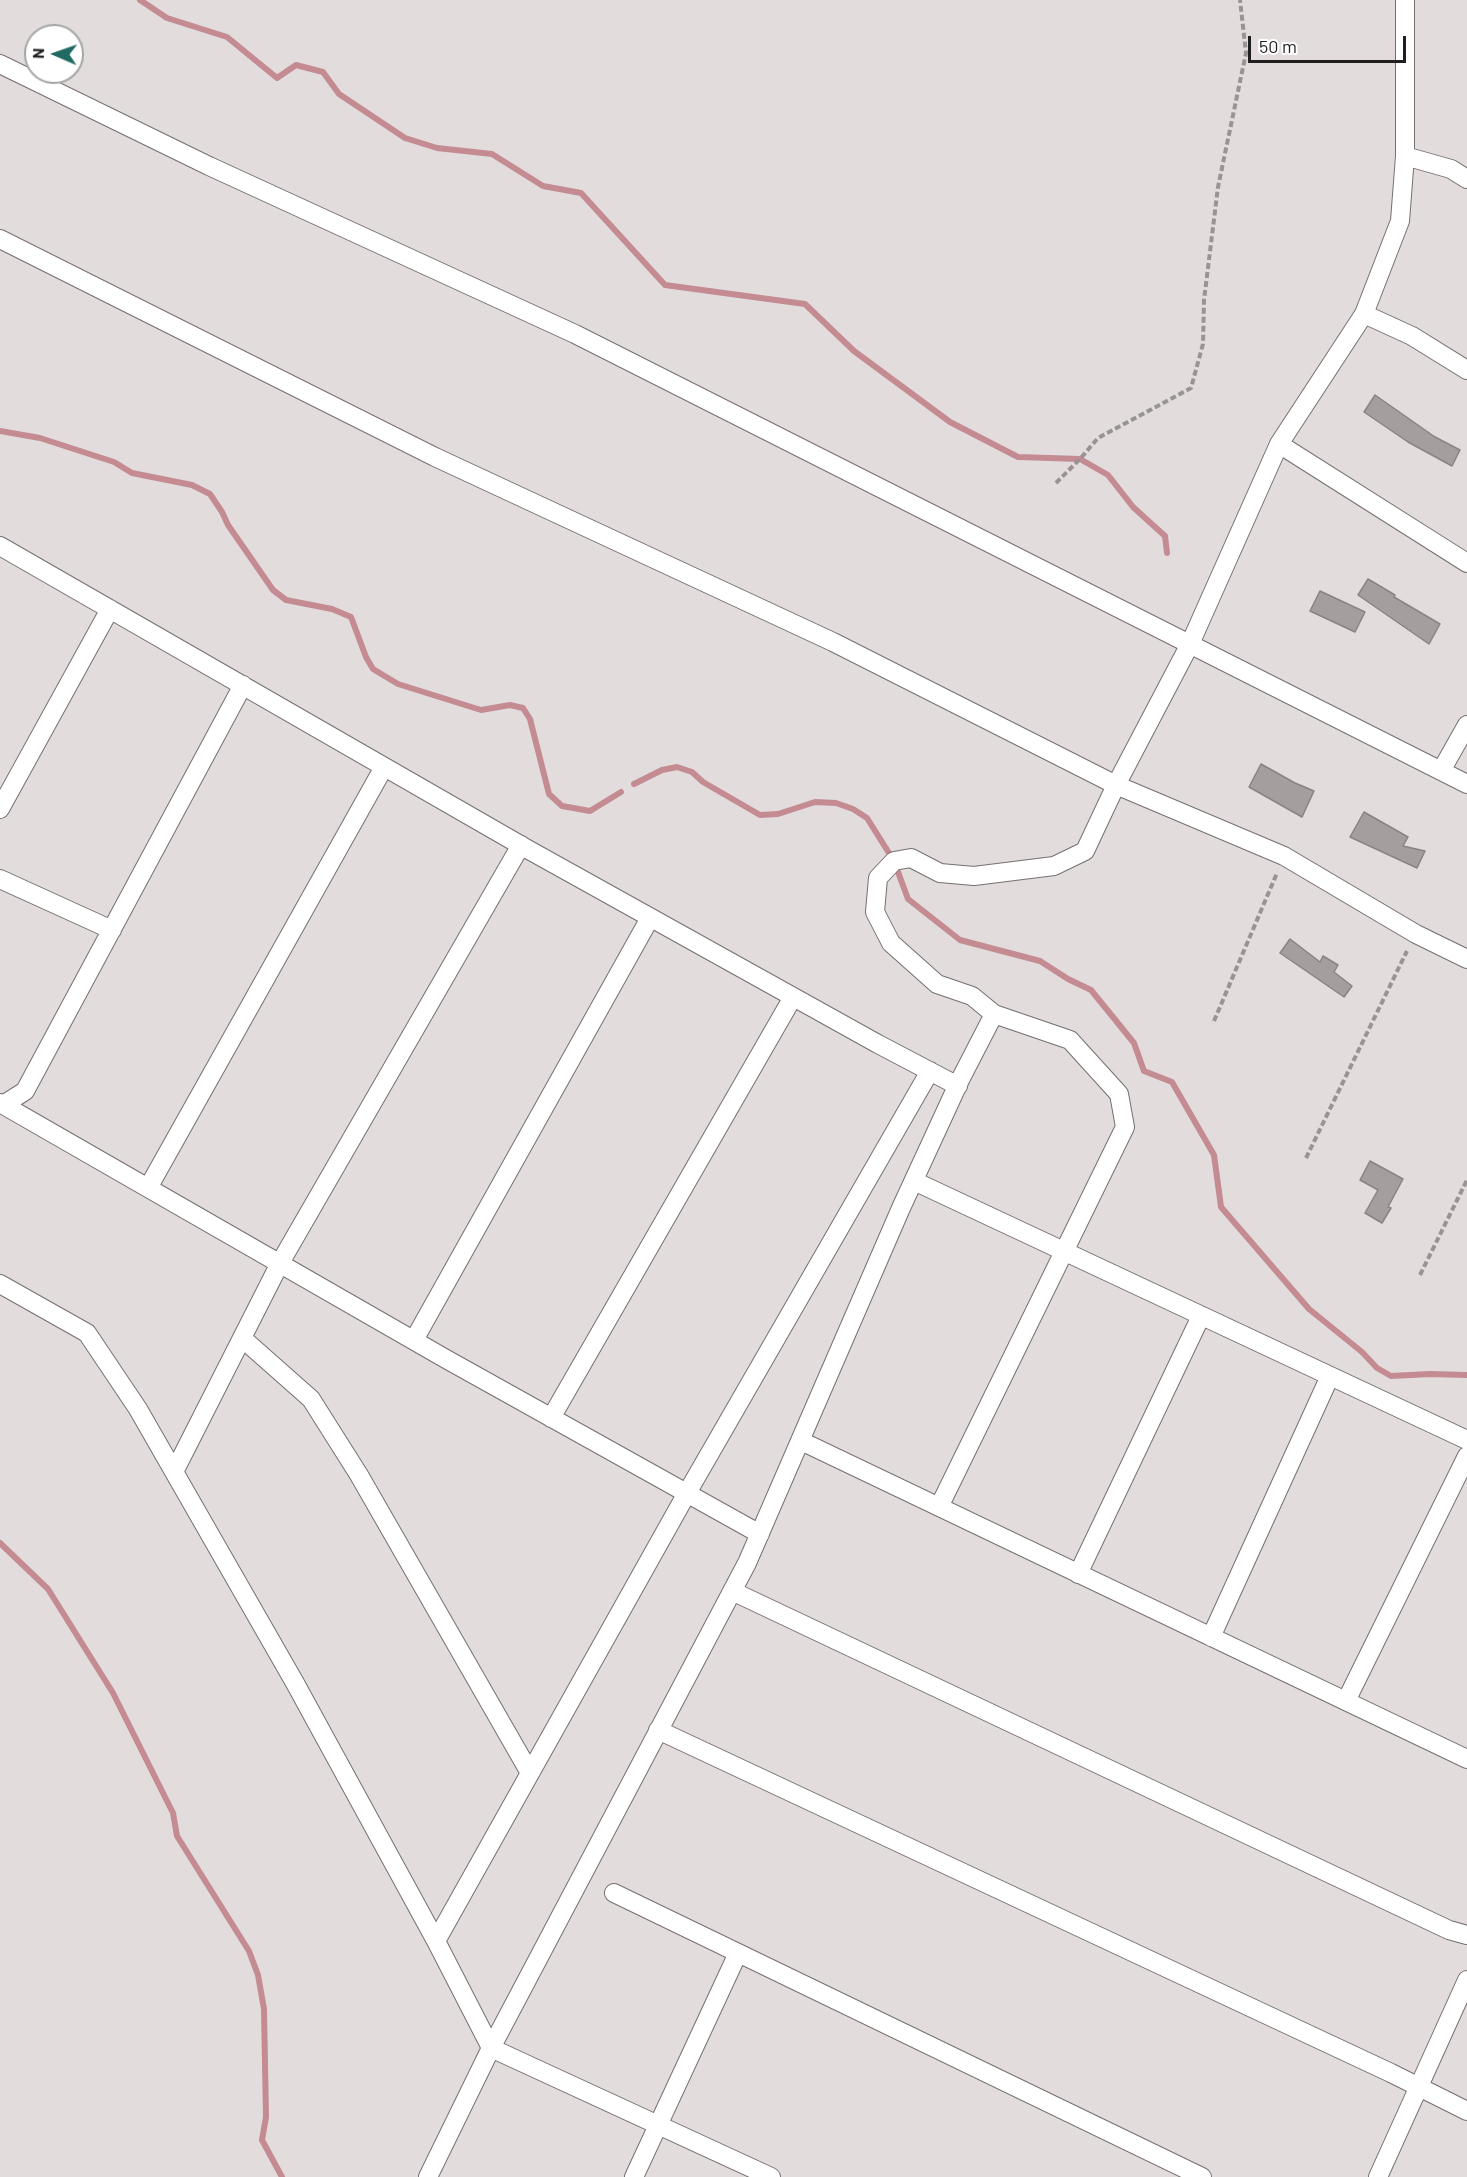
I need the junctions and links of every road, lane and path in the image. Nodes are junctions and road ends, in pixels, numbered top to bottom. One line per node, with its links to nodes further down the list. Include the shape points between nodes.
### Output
1 (1240, 0): 10 (path, via 1246,53 1218,187 1204,300 1203,344 1191,388 1098,438)
2 (1405, 0): 4 (street)
3 (0, 64): 14 (street, via 209,166 575,334)
4 (1405, 156): 5 (street, via 1451,169); 7 (street, via 1400,221)
5 (1467, 180)
6 (0, 240): 20 (street, via 435,457 833,642)
7 (1364, 314): 8 (street, via 1412,336); 9 (street)
8 (1467, 370)
9 (1279, 444): 12 (street); 14 (street)
10 (1056, 483)
11 (0, 546): 13 (street)
12 (1467, 563)
13 (110, 609): 15 (street); 21 (street)
14 (1190, 644): 18 (street); 20 (street)
15 (243, 686): 17 (street); 26 (street)
16 (1467, 725): 18 (street)
17 (384, 766): 22 (street); 38 (street)
18 (1441, 771): 19 (street)
19 (1467, 784)
20 (1116, 785): 23 (street); 30 (street, via 1085,851 1054,867 974,876 940,873 911,858 894,861 878,878 875,912 891,943 937,984 972,996)
21 (0, 809)
22 (521, 845): 25 (street); 40 (street)
23 (1284, 856): 27 (street); 31 (path)
24 (0, 879): 26 (street)
25 (650, 918): 29 (street); 45 (street)
26 (112, 930): 34 (street, via 24,1091)
27 (1416, 934): 28 (street); 35 (path)
28 (1467, 959)
29 (793, 997): 32 (street); 47 (street)
30 (994, 1014): 33 (street); 39 (street, via 1070,1040 1119,1094 1125,1127)
31 (1214, 1022)
32 (930, 1071): 33 (street); 52 (street)
33 (958, 1086): 37 (street)
34 (1, 1104): 38 (street)
35 (1306, 1158)
36 (1467, 1180): 41 (path)
37 (914, 1181): 39 (street); 49 (street)
38 (148, 1188): 40 (street)
39 (1064, 1252): 43 (street); 53 (street)
40 (280, 1263): 44 (street); 45 (street)
41 (1420, 1275)
42 (0, 1284): 51 (street, via 87,1333 138,1408)
43 (1202, 1316): 46 (street); 55 (street)
44 (242, 1338): 51 (street); 61 (street, via 311,1399 359,1475)
45 (414, 1340): 47 (street)
46 (1330, 1376): 48 (street); 57 (street)
47 (552, 1418): 52 (street)
48 (1467, 1440)
49 (801, 1441): 53 (street); 54 (street)
50 (1467, 1456): 58 (street)
51 (174, 1472): 64 (street, via 296,1683)
52 (687, 1493): 54 (street); 61 (street)
53 (939, 1507): 55 (street)
54 (760, 1534): 56 (street)
55 (1078, 1574): 57 (street)
56 (732, 1591): 59 (street); 63 (street, via 1438,1925)
57 (1211, 1637): 58 (street)
58 (1346, 1701): 60 (street)
59 (658, 1730): 67 (street); 68 (street)
60 (1467, 1759)
61 (530, 1773): 64 (street)
62 (614, 1893): 65 (street)
63 (1467, 1935)
64 (436, 1941): 67 (street)
65 (738, 1953): 70 (street); 74 (street)
66 (1467, 1980): 68 (street)
67 (491, 2048): 70 (street); 71 (street)
68 (1419, 2088): 69 (street); 75 (street)
69 (1467, 2111)
70 (658, 2125): 72 (street); 73 (street)
71 (428, 2177)
72 (634, 2177)
73 (771, 2177)
74 (1202, 2177)
75 (1378, 2177)

